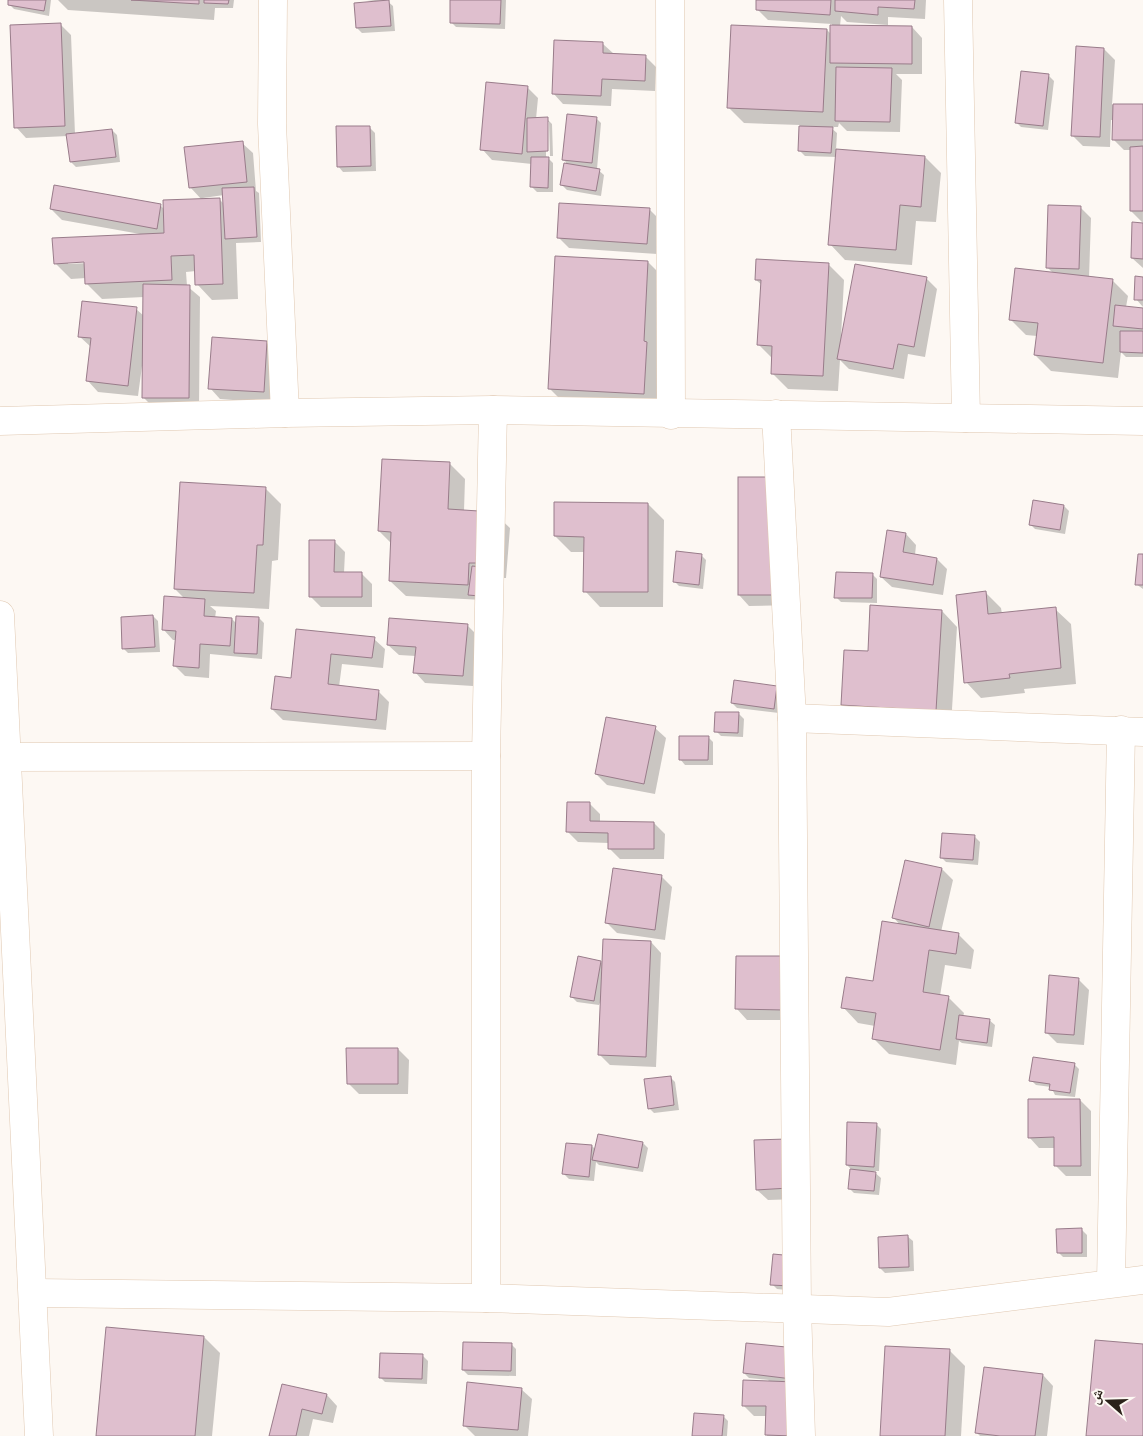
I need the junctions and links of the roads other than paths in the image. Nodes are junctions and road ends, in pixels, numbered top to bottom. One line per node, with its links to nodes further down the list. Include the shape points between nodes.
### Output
1 (273, 0): 5 (street, via 272,124)
2 (670, 0): 7 (street)
3 (958, 0): 8 (street)
4 (493, 410): 5 (street); 7 (street); 14 (street)
5 (285, 413): 9 (street)
6 (776, 414): 7 (street); 8 (street); 12 (street)
7 (671, 415)
8 (966, 418): 10 (street)
9 (0, 421)
10 (1143, 421)
11 (0, 615): 15 (street)
12 (792, 718): 13 (street); 20 (street)
13 (1132, 731): 17 (street)
14 (486, 756): 15 (street); 19 (street)
15 (6, 757): 18 (street)
16 (1143, 1280): 17 (street)
17 (1111, 1283): 20 (street, via 888,1312)
18 (34, 1293): 19 (street); 21 (street)
19 (486, 1298): 20 (street)
20 (797, 1308): 22 (street)
21 (40, 1436)
22 (801, 1436)

